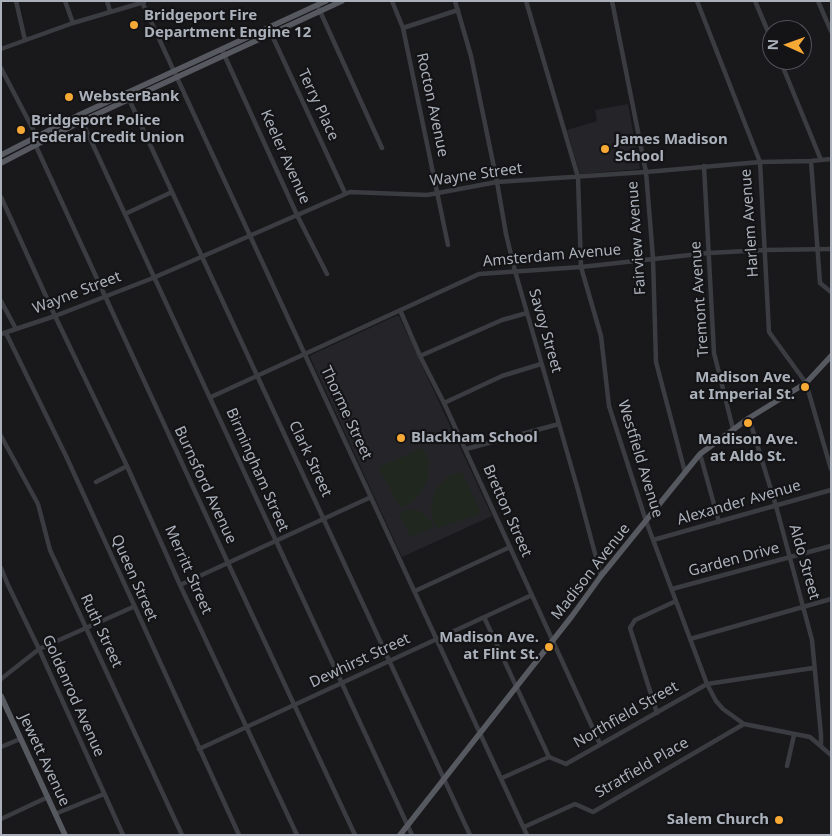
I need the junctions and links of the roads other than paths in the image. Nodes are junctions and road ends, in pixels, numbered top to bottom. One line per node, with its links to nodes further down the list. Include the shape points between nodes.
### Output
1 (16, 1): 22 (street)
2 (66, 1): 18 (street)
3 (107, 1): 16 (street)
4 (326, 1): 14 (main road)
5 (342, 1): 14 (main road)
6 (392, 1): 19 (street, Rocton Avenue)
7 (455, 1): 15 (street, Savoy Street)
8 (526, 1): 41 (street, Westfield Avenue)
9 (612, 1): 40 (street, Fairview Avenue)
10 (698, 1): 37 (street, Harlem Avenue)
11 (756, 1): 17 (street)
12 (818, 1): 21 (street)
13 (144, 2): 16 (street); 27 (street, Thorme Street)
14 (318, 8): 20 (main road); 32 (street)
15 (458, 10): 19 (street); 42 (street, Savoy Street, via 471,56)
16 (110, 11): 18 (street)
17 (763, 20)
18 (73, 23): 22 (street)
19 (403, 28): 45 (street, Rocton Avenue)
20 (270, 30): 24 (main road); 44 (street, Terry Place)
21 (831, 31)
22 (25, 40): 23 (street)
23 (1, 49)
24 (223, 52): 27 (main road); 48 (street, Keeler Avenue)
25 (1, 68): 30 (street)
26 (784, 70): 35 (street)
27 (176, 74): 28 (main road); 49 (street, Thorme Street)
28 (127, 96): 29 (main road); 43 (street, Clark Street)
29 (81, 118): 30 (main road); 31 (main road); 47 (street, Birmingham Street)
30 (37, 137): 31 (street); 33 (main road)
31 (35, 144): 38 (main road); 62 (street, Burnsford Avenue)
32 (382, 148)
33 (1, 155)
34 (831, 159): 35 (street, Wayne Street)
35 (821, 160): 36 (street, Wayne Street)
36 (811, 161): 37 (street, Wayne Street); 53 (street)
37 (760, 162): 39 (street, Wayne Street); 52 (street, Harlem Avenue)
38 (1, 163)
39 (704, 166): 40 (street, Wayne Street); 54 (street, Tremont Avenue)
40 (646, 172): 41 (street, Wayne Street); 56 (street, Fairview Avenue)
41 (578, 177): 42 (street, Wayne Street); 57 (street, Westfield Avenue)
42 (497, 182): 45 (street, Wayne Street); 58 (street, Savoy Street)
43 (172, 192): 47 (street); 55 (street, Clark Street)
44 (345, 193): 45 (street, Wayne Street); 48 (street, Wayne Street)
45 (438, 194): 50 (street, Rocton Avenue)
46 (1, 196): 66 (street, Merritt Street)
47 (125, 214): 60 (street, Birmingham Street)
48 (297, 215): 49 (street, Wayne Street); 59 (street, Keeler Avenue)
49 (250, 236): 55 (street, Wayne Street); 69 (street, Thorme Street)
50 (448, 245)
51 (831, 249): 53 (street, Amsterdam Avenue)
52 (765, 250): 53 (street, Amsterdam Avenue); 54 (street, Amsterdam Avenue); 74 (street, Harlem Avenue, via 769,332)
53 (817, 250): 61 (street, via 820,283)
54 (708, 253): 56 (street, Amsterdam Avenue); 79 (street, Tremont Avenue, via 714,353)
55 (202, 256): 60 (street, Wayne Street); 73 (street, Clark Street)
56 (652, 258): 57 (street, Amsterdam Avenue); 85 (street, Fairview Avenue, via 656,362)
57 (581, 267): 58 (street, Amsterdam Avenue); 91 (street, Westfield Avenue, via 601,336 609,406)
58 (515, 271): 64 (street, Amsterdam Avenue, via 479,274); 65 (street, Savoy Street)
59 (326, 274)
60 (153, 278): 62 (street, Wayne Street); 75 (street, Birmingham Street)
61 (831, 292)
62 (105, 297): 66 (street, Wayne Street); 98 (street, Burnsford Avenue)
63 (1, 301): 67 (street)
64 (400, 310): 69 (street, Amsterdam Avenue); 70 (street, Bretton Street)
65 (526, 313): 70 (street, via 502,320); 72 (street, Savoy Street)
66 (55, 316): 67 (street, Wayne Street); 83 (street, Merritt Street)
67 (16, 329): 68 (street, Wayne Street)
68 (4, 333): 107 (street, Queen Street, via 66,456)
69 (305, 354): 73 (street, Amsterdam Avenue); 88 (street, Thorme Street)
70 (420, 356): 76 (street, Bretton Street)
71 (831, 356): 74 (main road, Madison Avenue)
72 (541, 364): 76 (street, via 502,376); 78 (street, Savoy Street)
73 (257, 376): 75 (street, Amsterdam Avenue); 90 (street, Clark Street)
74 (806, 383): 77 (main road, Madison Avenue); 84 (street, Harlem Avenue)
75 (211, 397): 93 (street, Birmingham Street)
76 (444, 403): 81 (street, Bretton Street)
77 (749, 418): 79 (main road, Madison Avenue); 89 (street, Aldo Street)
78 (559, 424): 81 (street); 100 (street, Savoy Street)
79 (733, 429): 82 (main road, Madison Avenue)
80 (1, 436): 110 (street, Ruth Street, via 38,504 50,550)
81 (466, 450): 96 (street, Bretton Street)
82 (700, 454): 85 (main road, Madison Avenue); 92 (street)
83 (127, 466): 86 (street); 101 (street, Merritt Street)
84 (831, 469)
85 (685, 472): 91 (main road, Madison Avenue)
86 (96, 482)
87 (831, 490): 89 (street, Alexander Avenue)
88 (371, 497): 90 (street); 103 (street, Thorme Street)
89 (776, 506): 92 (street, Alexander Avenue); 97 (street, Aldo Street)
90 (323, 518): 93 (street); 115 (street, Clark Street)
91 (646, 521): 94 (street, Westfield Avenue); 100 (main road, Madison Avenue)
92 (719, 522): 94 (street, Alexander Avenue)
93 (276, 540): 98 (street); 118 (street, Birmingham Street)
94 (653, 540): 102 (street, Westfield Avenue)
95 (831, 546): 97 (street, Garden Drive)
96 (510, 548): 103 (street); 104 (street, Bretton Street)
97 (789, 558): 102 (street, Garden Drive); 108 (street, Aldo Street)
98 (228, 563): 101 (street); 122 (street, Burnsford Avenue)
99 (1, 568): 114 (street, Goldenrod Avenue)
100 (601, 576): 113 (main road, Madison Avenue)
101 (180, 585): 125 (street, Merritt Street)
102 (672, 589): 106 (street, Westfield Avenue)
103 (415, 591): 111 (street, Thorme Street)
104 (532, 595): 109 (street, Dewhirst Street); 113 (street, Bretton Street)
105 (831, 599): 108 (street)
106 (676, 601): 112 (street, Westfield Avenue); 123 (street, via 635,620 630,628)
107 (133, 607): 110 (street); 132 (street, Queen Street)
108 (804, 608): 112 (street); 116 (street, Aldo Street, via 812,640)
109 (484, 617): 111 (street, Dewhirst Street); 120 (street)
110 (85, 628): 114 (street); 146 (street, Ruth Street)
111 (437, 639): 115 (street, Dewhirst Street); 126 (street, Thorme Street)
112 (690, 639): 119 (street, Westfield Avenue)
113 (553, 641): 120 (main road, Madison Avenue); 129 (street, Bretton Street)
114 (39, 649): 117 (street); 138 (street, Goldenrod Avenue)
115 (390, 661): 118 (street, Dewhirst Street); 137 (street, Clark Street)
116 (813, 668): 119 (street); 130 (street, Aldo Street)
117 (1, 678)
118 (342, 683): 122 (street, Dewhirst Street); 142 (street, Birmingham Street)
119 (707, 684): 123 (street, Northfield Street); 124 (street, Westfield Avenue, via 723,709)
120 (516, 687): 126 (main road, Madison Avenue); 134 (street)
121 (1, 696): 128 (main road, Jewett Avenue)
122 (295, 705): 125 (street, Dewhirst Street); 149 (street, Burnsford Avenue)
123 (657, 713): 129 (street, Northfield Street)
124 (744, 724): 127 (street, Westfield Avenue); 143 (street, Stratfield Place, via 593,812 575,804)
125 (247, 726): 132 (street, Dewhirst Street); 148 (street, Merritt Street)
126 (480, 733): 136 (street, Thorme Street); 137 (main road, Madison Avenue)
127 (794, 734): 130 (street, Westfield Avenue, via 814,739); 135 (street)
128 (20, 739): 131 (street); 139 (main road, Jewett Avenue)
129 (600, 744): 134 (street, Northfield Street, via 566,764)
130 (821, 746): 133 (street, Westfield Avenue)
131 (1, 747)
132 (199, 749): 147 (street, Queen Street)
133 (831, 755)
134 (549, 757): 136 (street)
135 (787, 766)
136 (502, 778): 143 (street, Thorme Street)
137 (444, 780): 142 (main road, Madison Avenue); 152 (street, Clark Street)
138 (104, 794): 140 (street); 145 (street, Goldenrod Avenue)
139 (48, 797): 140 (main road, Jewett Avenue); 141 (street)
140 (55, 814): 144 (main road, Jewett Avenue)
141 (1, 819)
142 (408, 825): 150 (main road, Madison Avenue); 151 (street, Birmingham Street)
143 (524, 827): 153 (street, Thorme Street)
144 (65, 835)
145 (123, 835)
146 (182, 835)
147 (239, 835)
148 (297, 835)
149 (355, 835)
150 (400, 835)
151 (412, 835)
152 (470, 835)
153 (527, 835)

